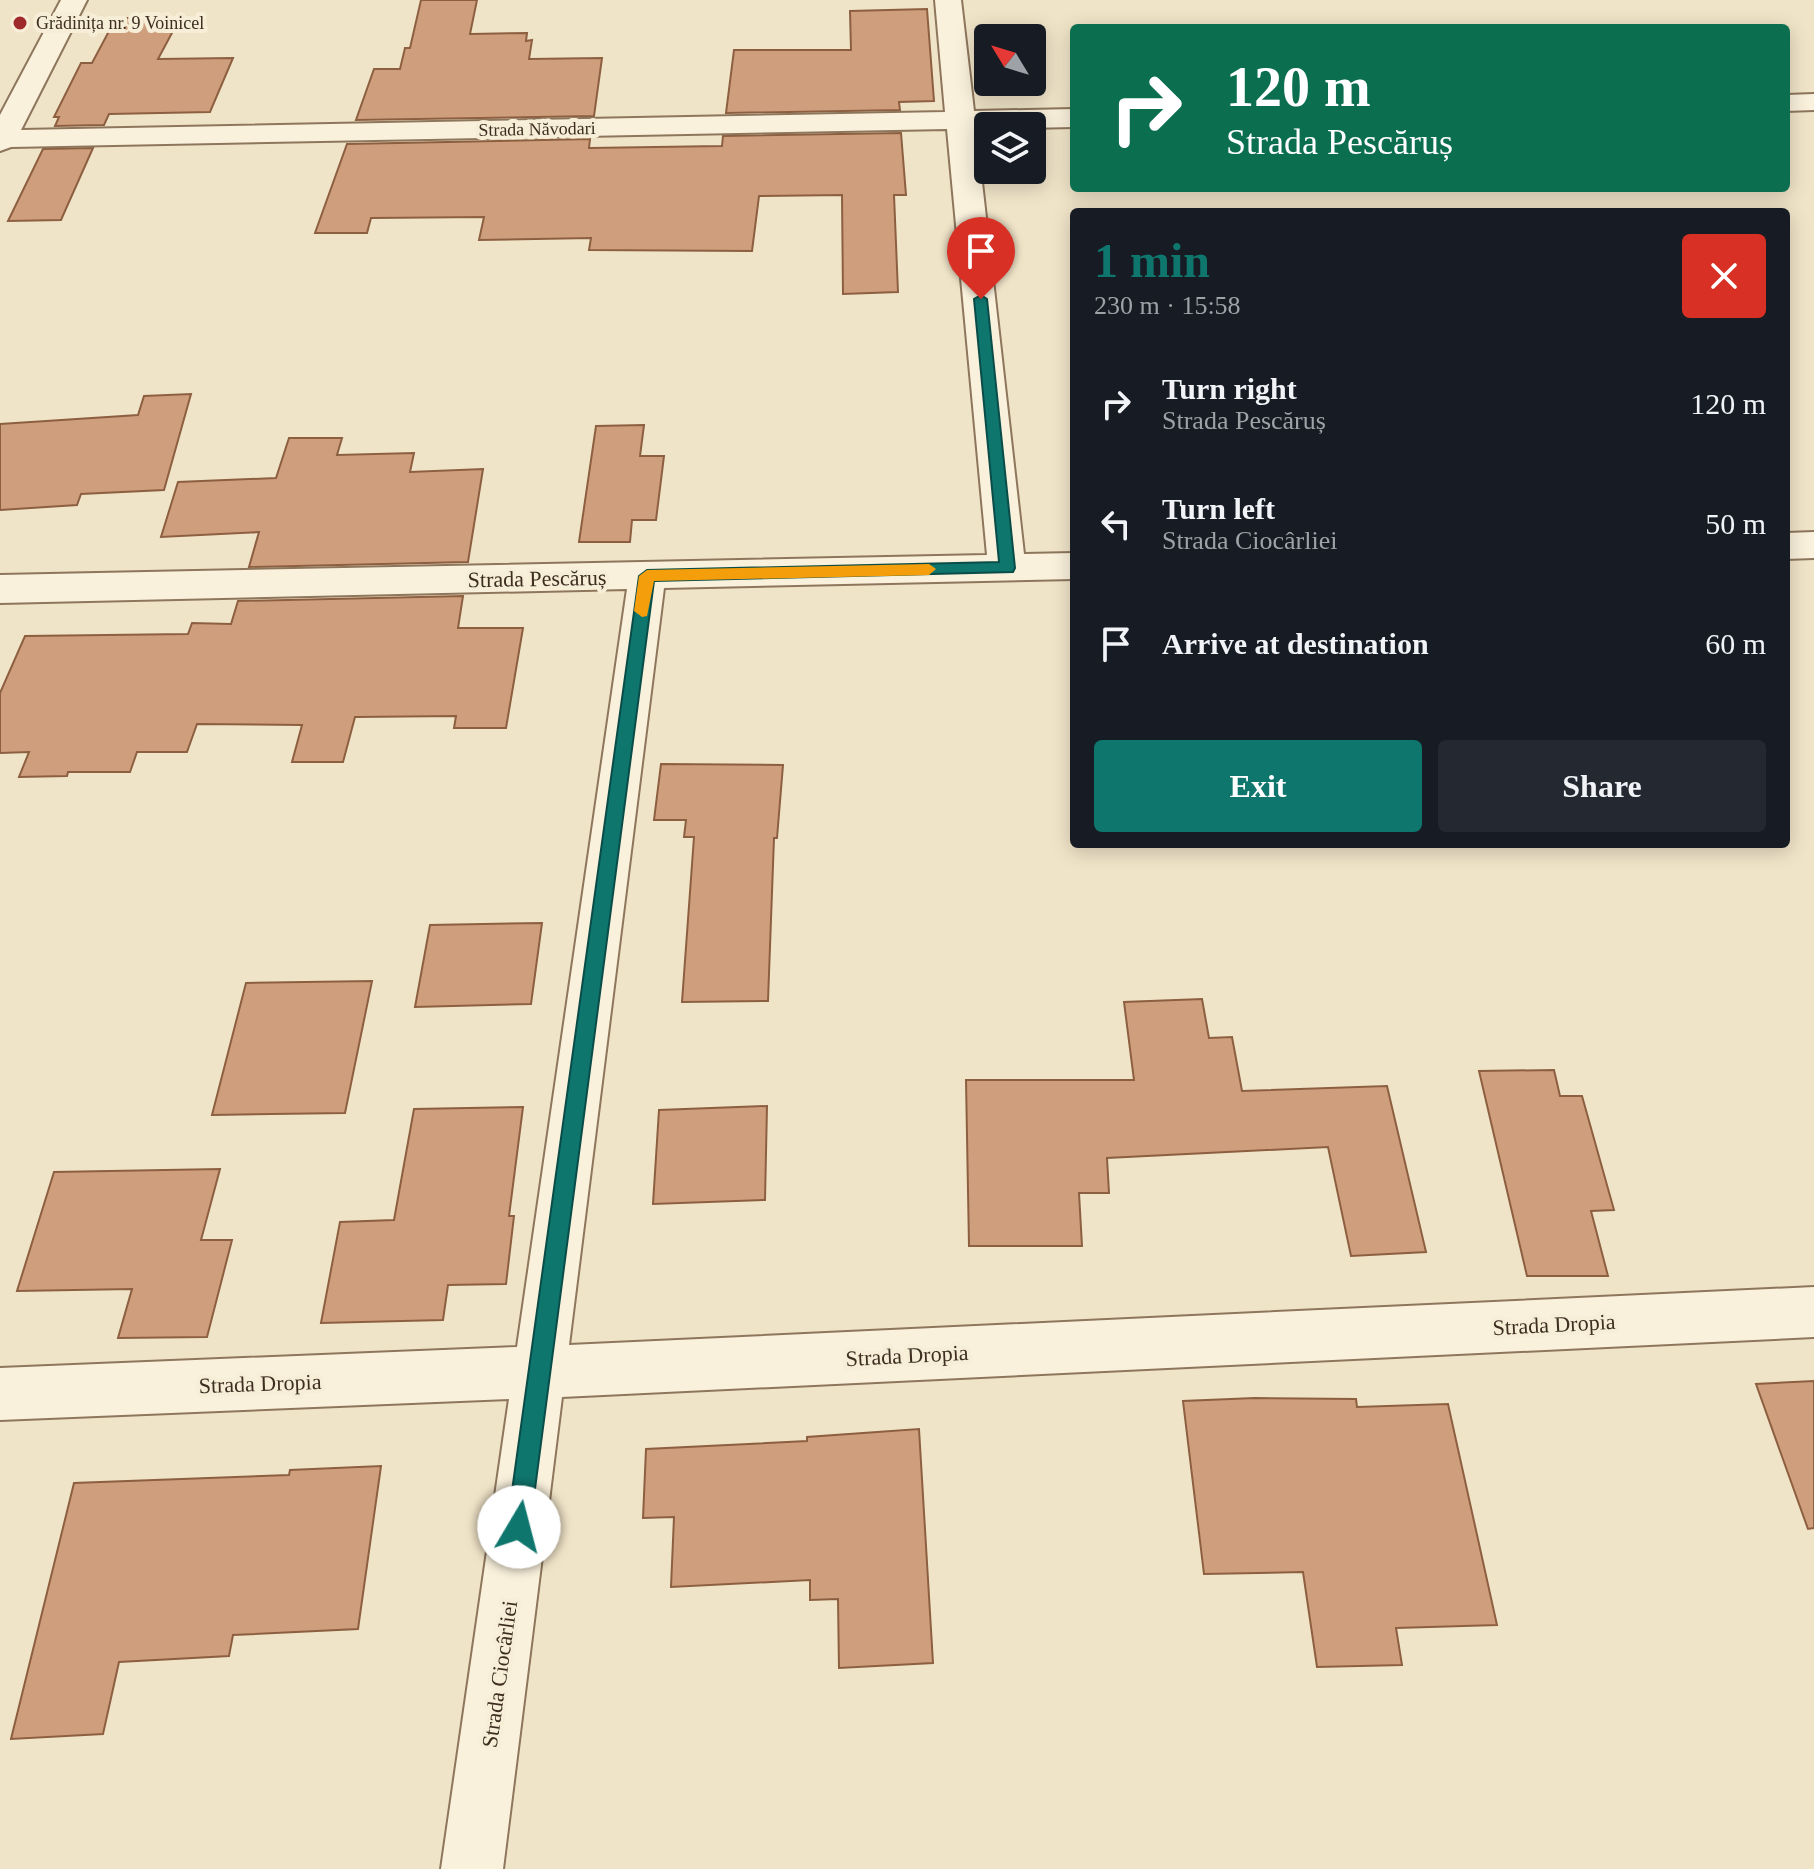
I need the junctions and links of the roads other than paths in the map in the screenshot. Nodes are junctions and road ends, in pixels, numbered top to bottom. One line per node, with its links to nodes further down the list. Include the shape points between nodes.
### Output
1 (74, 0): 7 (street)
2 (948, 0): 6 (street)
3 (1814, 102): 4 (street)
4 (1790, 103)
5 (1070, 118): 6 (street, Strada Năvodari)
6 (963, 120): 7 (street, Strada Năvodari); 11 (street)
7 (1, 140)
8 (1814, 545): 9 (street)
9 (1790, 546)
10 (1070, 566): 11 (street, Strada Pescăruș)
11 (1007, 568): 12 (street, Strada Pescăruș)
12 (647, 576): 13 (street, Strada Pescăruș); 15 (street, Strada Ciocârliei)
13 (0, 589)
14 (1814, 1312): 15 (street, Strada Dropia)
15 (540, 1372): 16 (street, Strada Dropia); 17 (street, Strada Ciocârliei)
16 (0, 1394)
17 (472, 1869)

